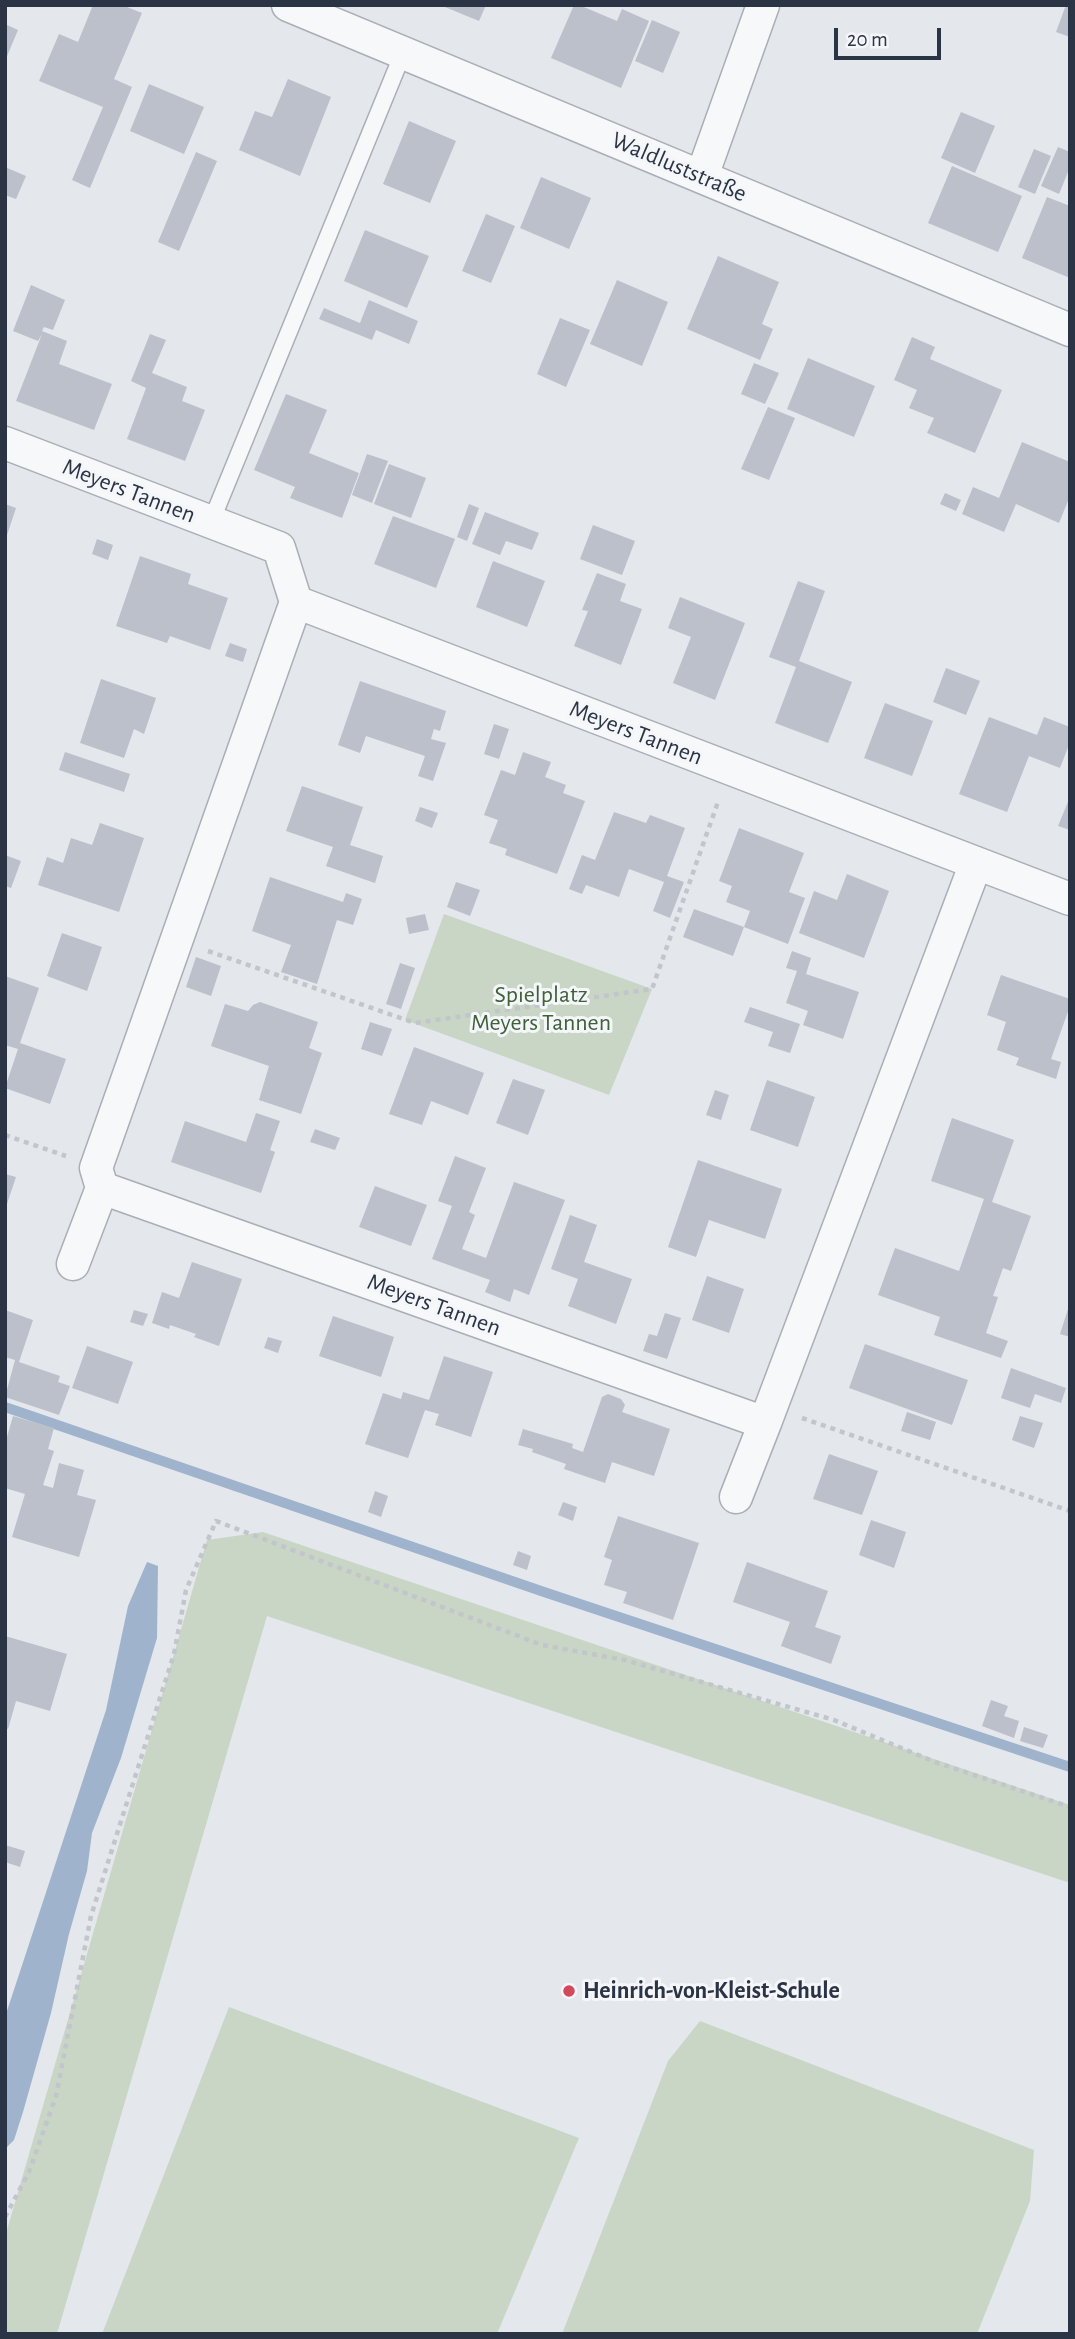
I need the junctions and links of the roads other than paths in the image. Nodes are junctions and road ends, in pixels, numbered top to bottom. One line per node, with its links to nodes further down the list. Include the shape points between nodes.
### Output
1 (288, 5): 3 (street, Waldluststraße)
2 (763, 5): 4 (street)
3 (403, 53): 4 (street, Waldluststraße); 7 (lane)
4 (702, 176): 5 (street, Waldluststraße)
5 (1070, 330)
6 (5, 443): 7 (street, Meyers Tannen)
7 (211, 522): 8 (street, Meyers Tannen, via 279,548)
8 (296, 602): 9 (street, Meyers Tannen); 11 (street, via 176,940)
9 (976, 863): 10 (street, Meyers Tannen); 13 (street)
10 (1070, 899)
11 (99, 1178): 12 (street); 13 (street, Meyers Tannen)
12 (73, 1264)
13 (768, 1415): 14 (street)
14 (736, 1497)

